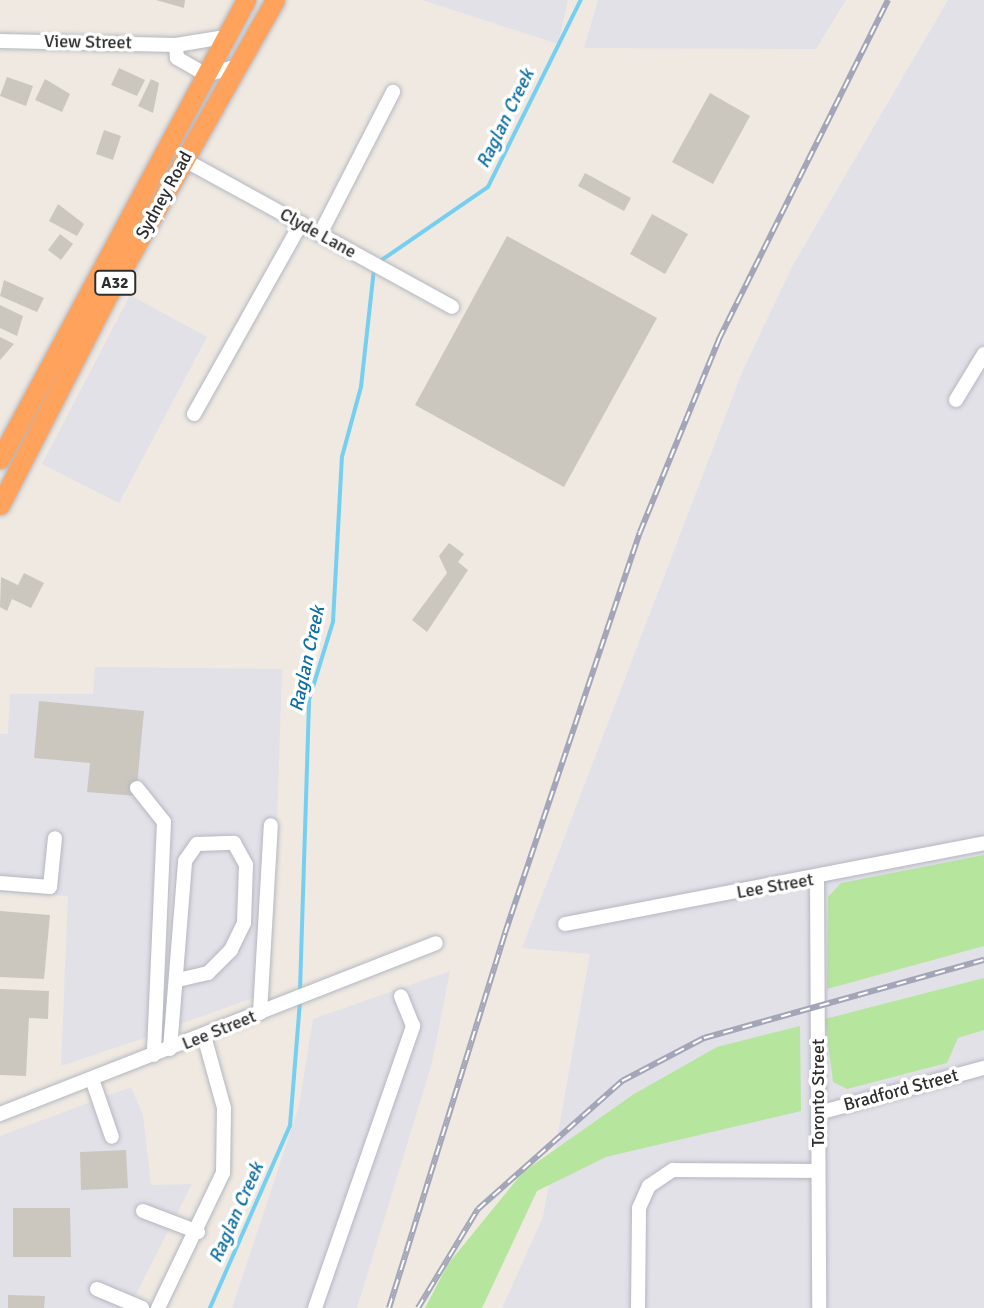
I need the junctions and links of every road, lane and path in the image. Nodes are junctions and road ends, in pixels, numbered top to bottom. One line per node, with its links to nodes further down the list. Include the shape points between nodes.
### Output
1 (246, 0): 3 (highway, Sydney Road / A32)
2 (275, 0): 6 (highway, Sydney Road / A32)
3 (225, 37): 5 (street, View Street); 7 (highway, Sydney Road / A32)
4 (0, 41): 5 (street, View Street)
5 (176, 45): 7 (street, via 177,58)
6 (238, 65): 7 (street); 9 (highway, Sydney Road / A32)
7 (206, 75): 16 (highway, Sydney Road / A32)
8 (393, 92): 11 (street)
9 (183, 159): 10 (street, Clyde Lane); 17 (highway, Sydney Road / A32)
10 (301, 223): 11 (street, Clyde Lane); 15 (street)
11 (320, 234): 12 (street, Clyde Lane)
12 (452, 307)
13 (984, 354): 14 (street)
14 (956, 400)
15 (194, 414)
16 (0, 459)
17 (0, 505)
18 (137, 788): 31 (street, via 164,822)
19 (271, 825): 28 (street)
20 (55, 838): 23 (street, via 50,887)
21 (984, 843): 22 (street, Lee Street)
22 (817, 879): 24 (street, Lee Street); 34 (street, Toronto Street)
23 (0, 883)
24 (565, 924)
25 (436, 943): 28 (street, Lee Street)
26 (178, 980): 26 (street, via 185,861 197,844 234,843 246,865 244,923 231,950 208,973); 30 (street)
27 (401, 996): 43 (street, via 413,1026)
28 (260, 1013): 29 (street, Lee Street)
29 (204, 1036): 30 (street, Lee Street); 39 (street, via 227,1140 220,1183)
30 (170, 1049): 31 (street, Lee Street)
31 (154, 1055): 33 (street, Lee Street)
32 (984, 1068): 34 (street, Bradford Street)
33 (92, 1079): 35 (street, Lee Street); 36 (street)
34 (819, 1113): 37 (street, Toronto Street)
35 (0, 1114)
36 (112, 1137)
37 (818, 1171): 44 (street, via 673,1170 649,1186 639,1208); 45 (street, Toronto Street)
38 (143, 1211): 39 (street)
39 (198, 1232): 42 (street)
40 (97, 1289): 41 (street)
41 (142, 1308)
42 (158, 1308)
43 (314, 1308)
44 (638, 1308)
45 (819, 1308)

